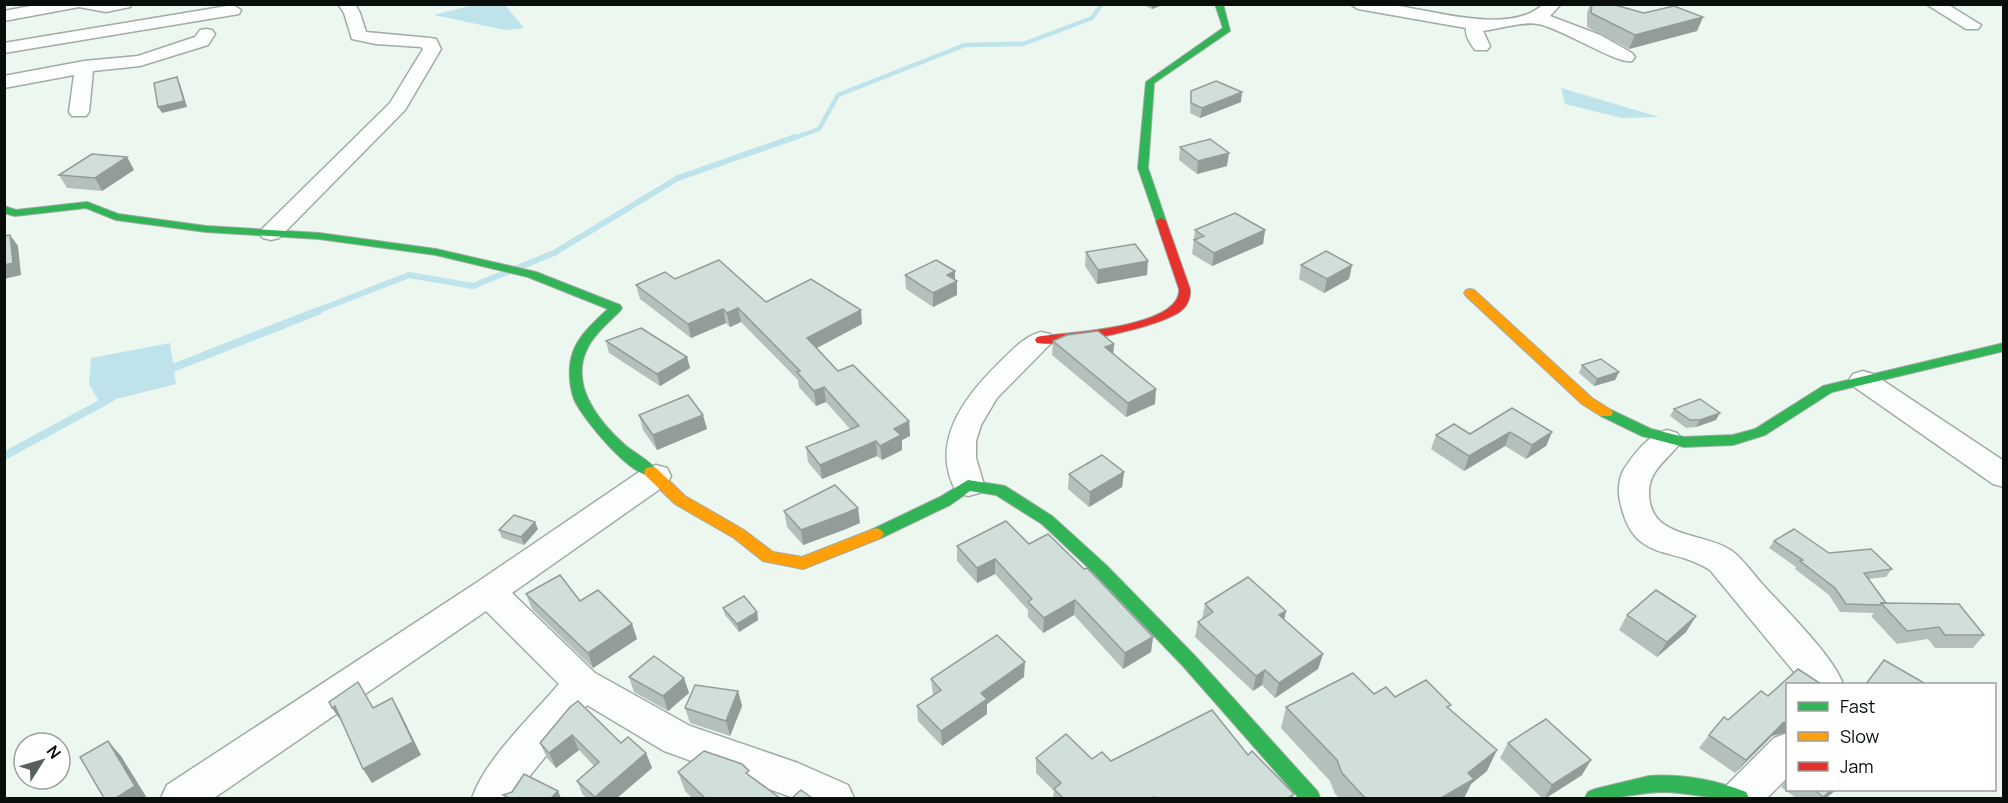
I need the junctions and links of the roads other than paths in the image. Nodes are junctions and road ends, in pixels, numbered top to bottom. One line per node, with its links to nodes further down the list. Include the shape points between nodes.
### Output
1 (73, 4): 10 (street)
2 (85, 4): 3 (street)
3 (124, 4)
4 (346, 4): 22 (street, via 358,35 416,40 430,43 432,48 398,106)
5 (1218, 4): 24 (street, via 1227,29 1150,82 1143,168 1185,293 1180,307 1159,320)
6 (1358, 4): 12 (street)
7 (1553, 4): 11 (street)
8 (1934, 4): 13 (street)
9 (232, 10): 16 (street)
10 (4, 16)
11 (1539, 18): 12 (street); 17 (street, via 1594,39)
12 (1480, 25): 15 (street, via 1474,27 1474,33)
13 (1972, 26)
14 (206, 34): 18 (street, via 202,41 140,61)
15 (1481, 46)
16 (4, 48)
17 (1626, 57)
18 (84, 67): 19 (street); 20 (street)
19 (4, 82)
20 (79, 112)
21 (4, 209): 22 (street, via 15,213 87,205 116,217)
22 (271, 233): 28 (street, via 436,252 525,272 616,308 579,351 574,378 583,404 600,430)
23 (1470, 293): 27 (street, via 1587,401 1615,419)
24 (1041, 340): 30 (street, via 1003,372 980,400 962,435 960,457)
25 (2004, 347): 26 (street)
26 (1863, 380): 27 (street, via 1828,389 1760,432 1733,440); 29 (street)
27 (1667, 440): 32 (street, via 1637,474 1634,494 1642,525 1659,539 1706,551 1722,561)
28 (656, 476): 30 (street, via 680,500 739,534 769,557 803,563 871,536 945,501); 31 (street)
29 (2004, 476)
30 (968, 485): 38 (street, via 1000,490 1047,520 1189,661)
31 (488, 592): 33 (street); 35 (street)
32 (1824, 683)
33 (582, 684): 36 (street, via 510,770); 37 (street, via 678,739 798,781)
34 (1786, 752): 40 (street)
35 (181, 798)
36 (492, 798)
37 (834, 798)
38 (1311, 798)
39 (1595, 798): 40 (street, via 1640,785 1660,784 1705,787)
40 (1740, 798)

